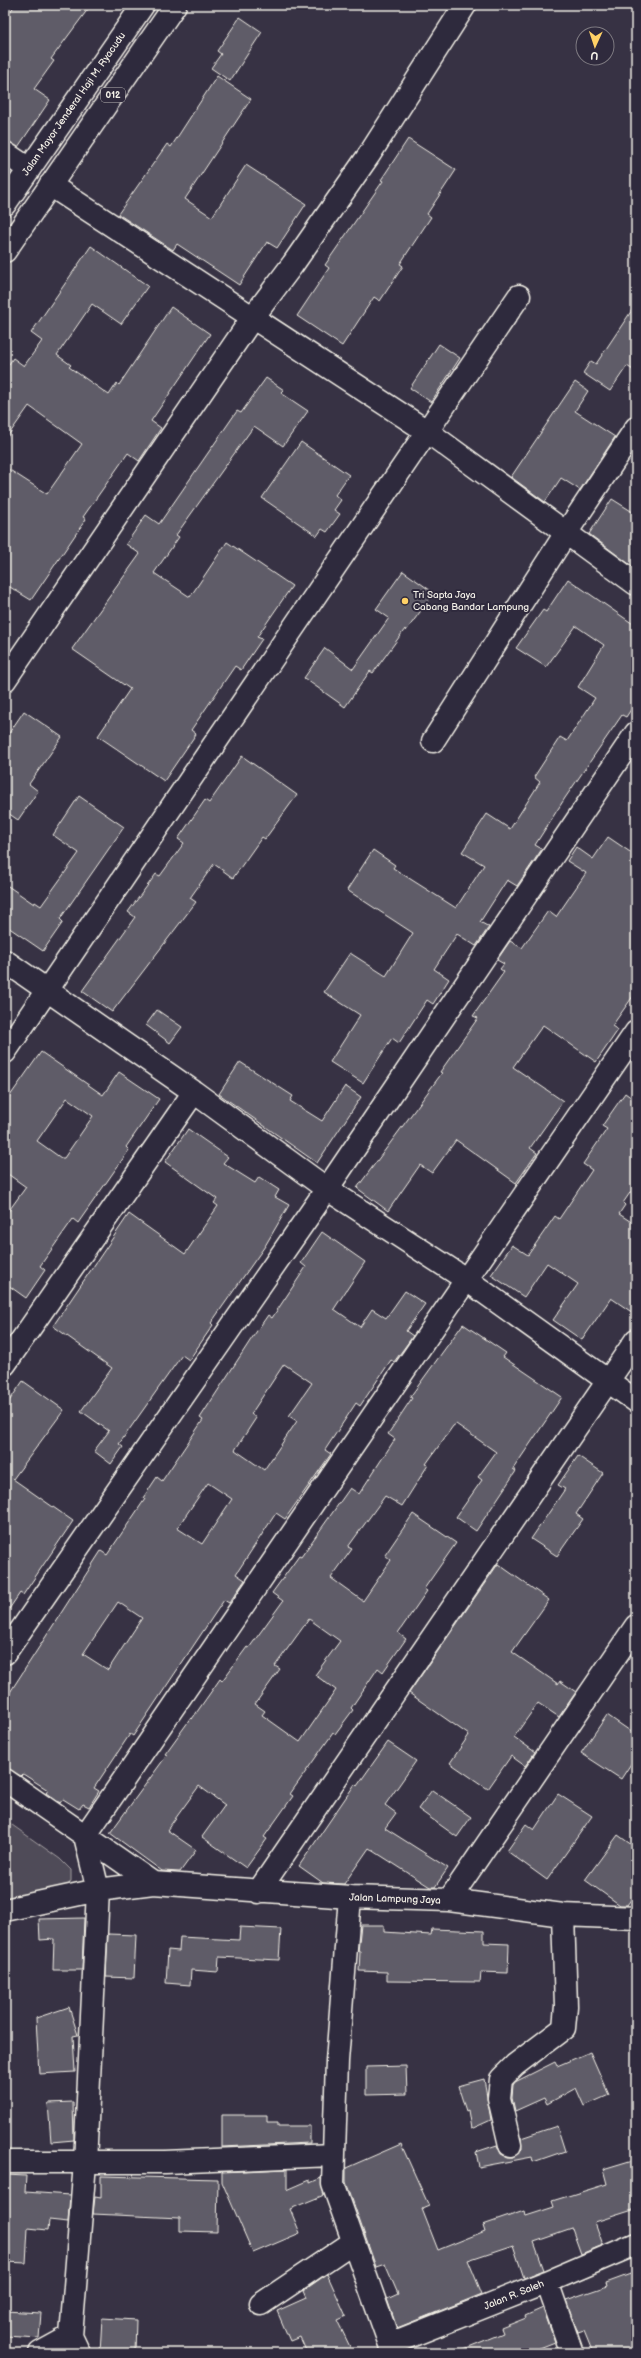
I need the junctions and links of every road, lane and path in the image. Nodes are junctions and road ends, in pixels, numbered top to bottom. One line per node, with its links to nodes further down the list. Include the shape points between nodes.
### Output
1 (143, 5): 5 (street, Jalan Mayor Jenderal Haji M. Ryacudu / 012)
2 (175, 5): 6 (street, 012)
3 (465, 5): 10 (street, via 369,155 293,264)
4 (5, 153): 5 (street)
5 (29, 169): 7 (street, Jalan Mayor Jenderal Haji M. Ryacudu)
6 (50, 185): 8 (street, 012); 10 (street)
7 (5, 204)
8 (5, 251)
9 (518, 296): 12 (street)
10 (253, 316): 12 (street); 15 (street)
11 (636, 428): 13 (street)
12 (428, 432): 13 (street); 19 (street)
13 (566, 533): 14 (street); 17 (street)
14 (636, 584)
15 (5, 680)
16 (636, 733): 23 (street)
17 (433, 741)
18 (5, 961): 19 (street)
19 (47, 991): 21 (street); 22 (street)
20 (636, 1032): 24 (street)
21 (5, 1052)
22 (194, 1092): 23 (street); 26 (street)
23 (327, 1189): 24 (street); 30 (street)
24 (467, 1280): 27 (street); 32 (street)
25 (636, 1340): 27 (street)
26 (5, 1364)
27 (608, 1382): 28 (street); 35 (street)
28 (636, 1401)
29 (636, 1626): 37 (street)
30 (5, 1653)
31 (5, 1780): 32 (street)
32 (85, 1836): 33 (street); 34 (street)
33 (153, 1883): 34 (street, Jalan Lampung Jaya); 35 (street, Jalan Lampung Jaya)
34 (98, 1890): 38 (street, Jalan Lampung Jaya); 44 (street)
35 (258, 1892): 36 (street, Jalan Lampung Jaya)
36 (350, 1897): 37 (street, Jalan Lampung Jaya); 42 (street)
37 (449, 1900): 39 (street, Jalan Lampung Jaya)
38 (5, 1910)
39 (563, 1915): 40 (street, Jalan Lampung Jaya); 41 (street, via 566,2006 564,2028 515,2065 501,2079 499,2098)
40 (636, 1918)
41 (510, 2145)
42 (333, 2155): 44 (street); 45 (street, via 333,2184)
43 (5, 2162): 44 (street)
44 (85, 2163): 49 (street)
45 (353, 2242): 48 (street); 50 (street)
46 (636, 2244): 47 (street, Jalan R. Saleh)
47 (547, 2282): 50 (street, Jalan R. Saleh); 52 (street)
48 (261, 2304)
49 (75, 2344): 51 (street)
50 (392, 2349)
51 (40, 2353)
52 (572, 2353)

